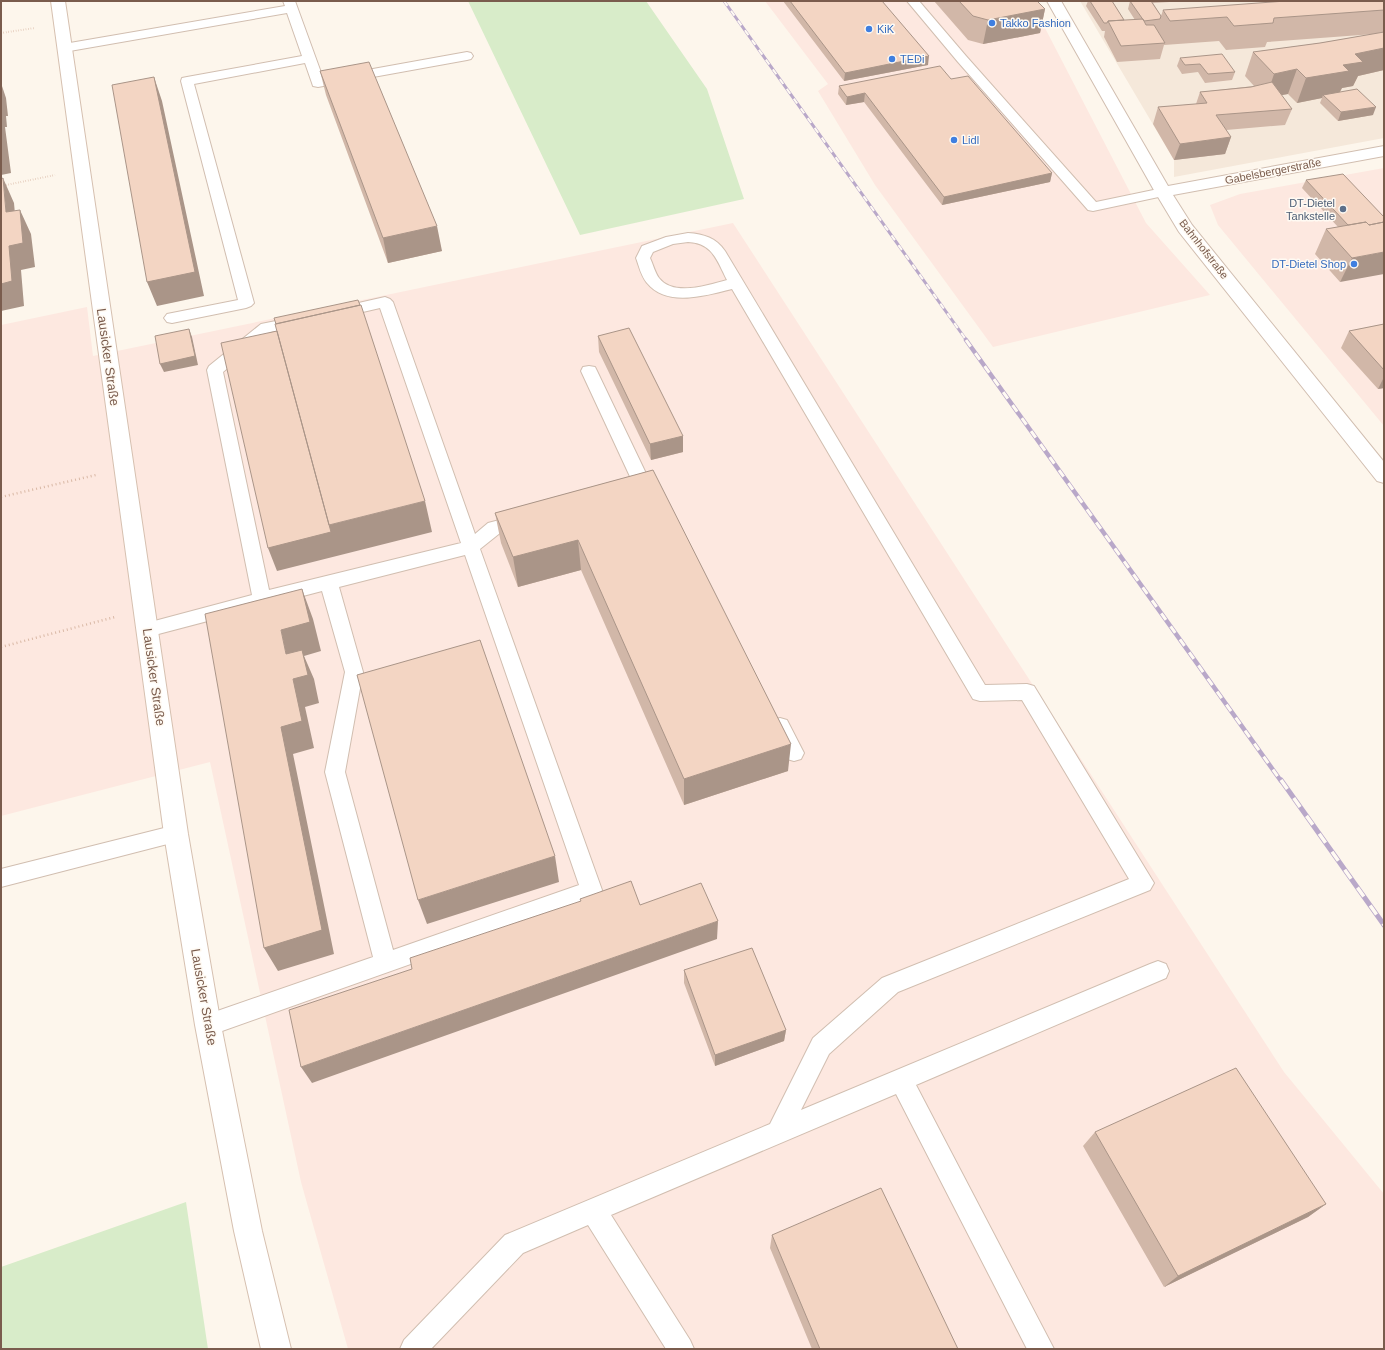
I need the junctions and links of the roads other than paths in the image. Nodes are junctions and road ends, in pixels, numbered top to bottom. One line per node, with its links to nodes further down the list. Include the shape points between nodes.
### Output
1 (58, 1): 5 (main road, Lausicker Straße)
2 (913, 1): 9 (lane, via 1093,207)
3 (1054, 1): 9 (main road, Bahnhofstraße)
4 (291, 5): 5 (lane); 7 (lane)
5 (64, 48): 19 (main road, Lausicker Straße)
6 (467, 56): 7 (lane, via 318,83)
7 (310, 58): 11 (lane, via 187,81 246,303)
8 (1384, 151): 9 (main road, Gabelsbergerstraße)
9 (1163, 192): 13 (main road, Bahnhofstraße, via 1185,228)
10 (736, 283): 28 (lane, via 980,693 1027,692 1143,883 890,984 820,1046)
11 (172, 318)
12 (589, 371): 14 (lane, via 651,489)
13 (1384, 476)
14 (613, 495)
15 (538, 516): 16 (lane, via 494,528)
16 (470, 547): 17 (lane); 18 (lane, via 385,302 266,328 215,370); 24 (lane, via 591,890)
17 (329, 582): 18 (lane); 24 (lane, via 354,672 335,772)
18 (262, 599): 19 (lane)
19 (147, 630): 22 (main road, Lausicker Straße)
20 (772, 710): 21 (lane)
21 (794, 753)
22 (176, 834): 23 (lane); 26 (main road, Lausicker Straße)
23 (1, 878)
24 (385, 962): 26 (lane)
25 (1158, 971): 27 (lane)
26 (208, 1025): 30 (main road, Lausicker Straße, via 248,1231)
27 (901, 1080): 28 (lane); 33 (lane)
28 (780, 1131): 29 (lane)
29 (593, 1210): 31 (lane, via 514,1244); 32 (lane)
30 (276, 1349)
31 (413, 1349)
32 (681, 1349)
33 (1041, 1349)

